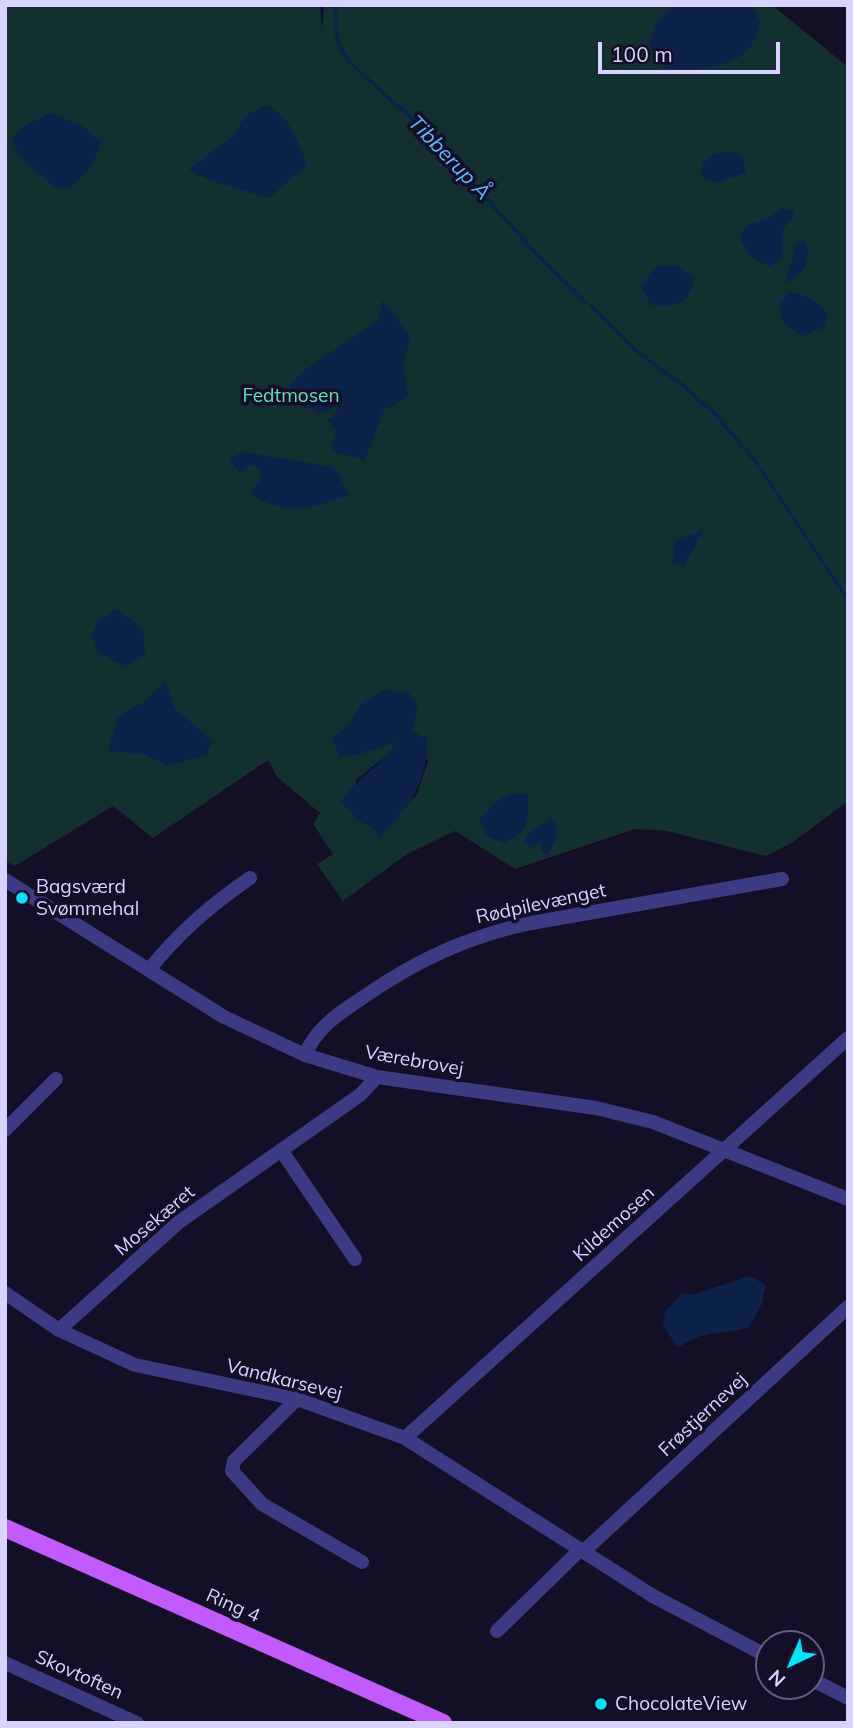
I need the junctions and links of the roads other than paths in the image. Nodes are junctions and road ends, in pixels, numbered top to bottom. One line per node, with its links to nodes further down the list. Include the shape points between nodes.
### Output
1 (250, 878): 4 (street, via 205,910)
2 (782, 879): 6 (street, Rødpilevænget, via 531,923 447,947 331,1019 313,1036)
3 (5, 880): 4 (street, Værebrovej)
4 (149, 970): 6 (street, Værebrovej, via 224,1017)
5 (848, 1038): 10 (street, Kildemosen)
6 (305, 1055): 7 (street, Værebrovej)
7 (377, 1077): 10 (street, Værebrovej, via 596,1108 653,1122); 11 (street, Mosekæret, via 360,1095)
8 (56, 1079): 9 (street)
9 (5, 1130)
10 (726, 1149): 12 (street, Værebrovej); 18 (street, Kildemosen)
11 (281, 1150): 13 (street); 16 (street, Mosekæret, via 179,1222)
12 (848, 1199)
13 (355, 1259)
14 (5, 1293): 16 (street, Vandkarsevej)
15 (848, 1307): 20 (street, Frøstjernevej)
16 (59, 1331): 17 (street, Vandkarsevej, via 135,1365)
17 (297, 1399): 18 (street, Vandkarsevej); 21 (street, via 234,1461 232,1471 262,1504)
18 (405, 1438): 20 (street, Vandkarsevej)
19 (5, 1528): 30 (main road, Ring 4)
20 (583, 1550): 22 (street); 23 (street, Vandkarsevej, via 653,1596)
21 (362, 1562)
22 (497, 1631)
23 (755, 1650)
24 (5, 1663): 27 (street, Skovtoften)
25 (825, 1686): 26 (street)
26 (848, 1698)
27 (113, 1712): 28 (street); 29 (street, Skovtoften)
28 (101, 1723)
29 (137, 1723)
30 (443, 1723)

